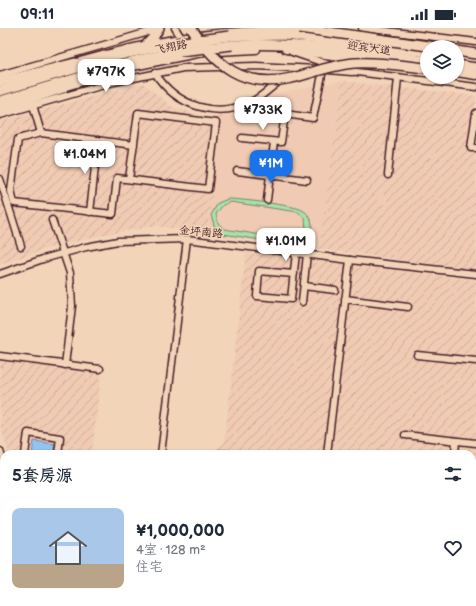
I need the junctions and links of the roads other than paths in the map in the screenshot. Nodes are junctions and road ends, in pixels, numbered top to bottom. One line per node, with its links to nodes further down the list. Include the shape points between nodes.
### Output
1 (160, 28): 13 (highway); 37 (street)
2 (175, 28): 11 (street)
3 (191, 28): 29 (highway, bridge, via 208,51 227,69 242,77 257,80 290,78 355,63)
4 (272, 28): 9 (highway)
5 (300, 28): 15 (highway, bridge)
6 (334, 28): 9 (street)
7 (362, 28): 12 (street, 迎宾大道)
8 (216, 30): 10 (main road, 飞翔路); 11 (main road, 飞翔路); 17 (street)
9 (285, 30): 10 (main road, 迎宾大道); 14 (main road, 迎宾大道)
10 (230, 31)
11 (181, 36): 13 (main road, 飞翔路); 22 (street)
12 (476, 42)
13 (147, 44): 26 (main road, 飞翔路)
14 (420, 45)
15 (420, 45)
16 (283, 49): 18 (main road, 迎宾大道); 28 (main road, 迎宾大道, via 329,53); 33 (street, 迎宾大道)
17 (221, 50): 18 (main road, 飞翔路); 22 (main road, 飞翔路)
18 (232, 50)
19 (420, 51): 43 (highway, bridge, via 285,35 230,36 128,53)
20 (464, 51): 21 (highway)
21 (476, 53)
22 (191, 54): 39 (main road, 飞翔路, via 133,66)
23 (464, 57): 24 (highway)
24 (476, 58)
25 (420, 60): 45 (highway, bridge, via 330,47 284,44 208,47 131,62)
26 (78, 62): 40 (highway); 41 (main road, 飞翔路)
27 (464, 66): 30 (highway)
28 (420, 67)
29 (420, 68)
30 (476, 68)
31 (312, 69): 32 (street, 迎宾大道); 35 (street, 迎宾大道, via 256,66 183,68); 35 (street, via 284,79 246,105 224,110 187,103 169,90)
32 (323, 70): 33 (street, 迎宾大道); 50 (street, via 313,118 285,114 281,142)
33 (352, 72): 38 (street, 迎宾大道)
34 (464, 72): 36 (highway)
35 (155, 73): 44 (street, 迎宾大道)
36 (476, 73)
37 (0, 75)
38 (398, 78): 42 (street, 迎宾大道); 55 (street)
39 (87, 80): 45 (highway)
40 (0, 82)
41 (0, 85)
42 (476, 87)
43 (0, 91)
44 (33, 105): 45 (street, 迎宾大道); 47 (street)
45 (1, 108)
46 (476, 113): 52 (street, via 471,148)
47 (41, 133): 49 (street); 60 (street, via 18,139 11,191 14,203)
48 (242, 138): 50 (street)
49 (98, 140): 51 (street); 60 (street)
50 (274, 142): 54 (street)
51 (134, 145): 57 (street); 57 (street, via 138,113 216,123 208,189)
52 (476, 148)
53 (236, 171): 54 (street)
54 (270, 175): 58 (street); 59 (street)
55 (388, 175)
56 (0, 179): 63 (street)
57 (129, 179): 60 (street, via 117,178 113,214)
58 (308, 180)
59 (267, 200)
60 (90, 212)
61 (52, 220): 64 (street)
62 (187, 239): 64 (street, 金坪南路, via 118,242); 65 (street, 金坪南路); 86 (street)
63 (21, 246)
64 (64, 253): 68 (street, 金坪南路); 79 (street, via 70,273 72,306)
65 (296, 253): 66 (street, 金坪南路); 69 (street)
66 (307, 254): 67 (street, 金坪南路); 71 (street)
67 (350, 260): 70 (street, 金坪南路); 73 (street)
68 (0, 274)
69 (294, 274): 69 (street, via 291,299 257,296 259,270)
70 (476, 274)
71 (304, 286): 72 (street); 74 (street)
72 (335, 290)
73 (345, 299): 75 (street); 87 (street)
74 (302, 302)
75 (408, 307)
76 (417, 355): 78 (street)
77 (0, 356): 79 (street)
78 (476, 361)
79 (65, 365): 80 (street)
80 (100, 369)
81 (406, 434): 82 (street)
82 (456, 441): 83 (street); 88 (street)
83 (476, 443)
84 (26, 450): 85 (street, via 28,433 60,438)
85 (58, 450)
86 (161, 450)
87 (326, 450)
88 (455, 450)

